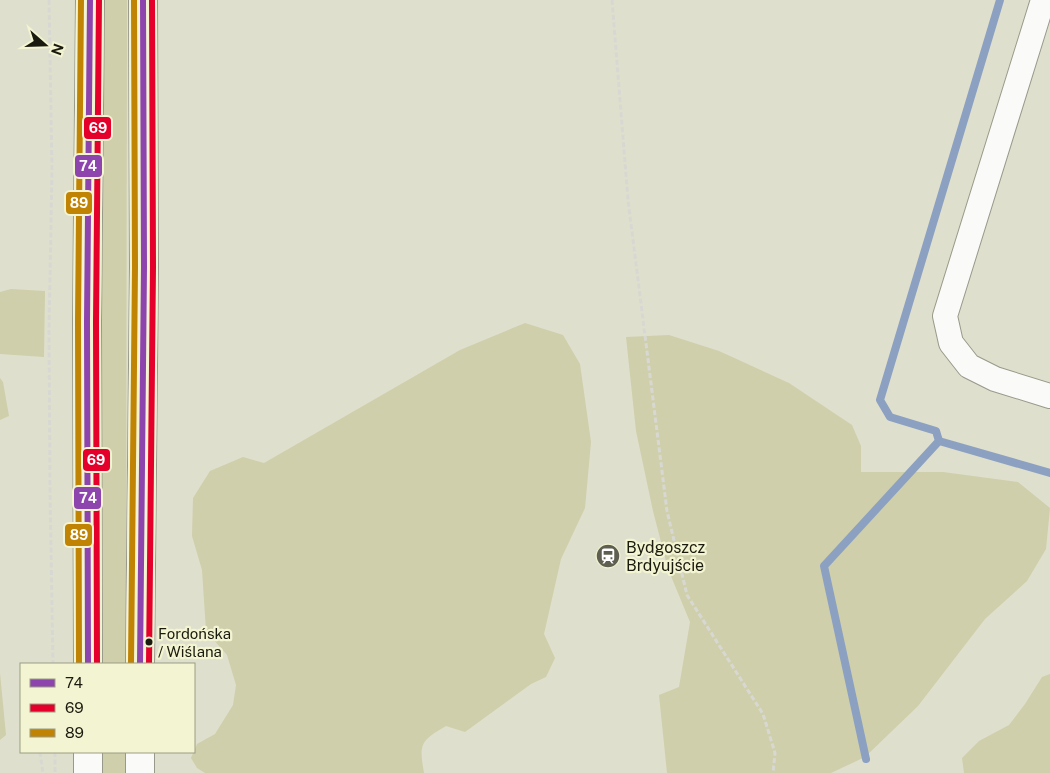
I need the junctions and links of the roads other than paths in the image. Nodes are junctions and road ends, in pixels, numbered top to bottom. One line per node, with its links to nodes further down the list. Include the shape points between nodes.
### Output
1 (90, 0): 5 (main road)
2 (143, 0): 6 (main road)
3 (1042, 0): 4 (lane, via 945,316 951,343 969,366 996,379)
4 (1050, 396)
5 (88, 663)
6 (140, 663)
7 (88, 753): 9 (main road)
8 (140, 753): 10 (main road)
9 (88, 773)
10 (140, 773)

